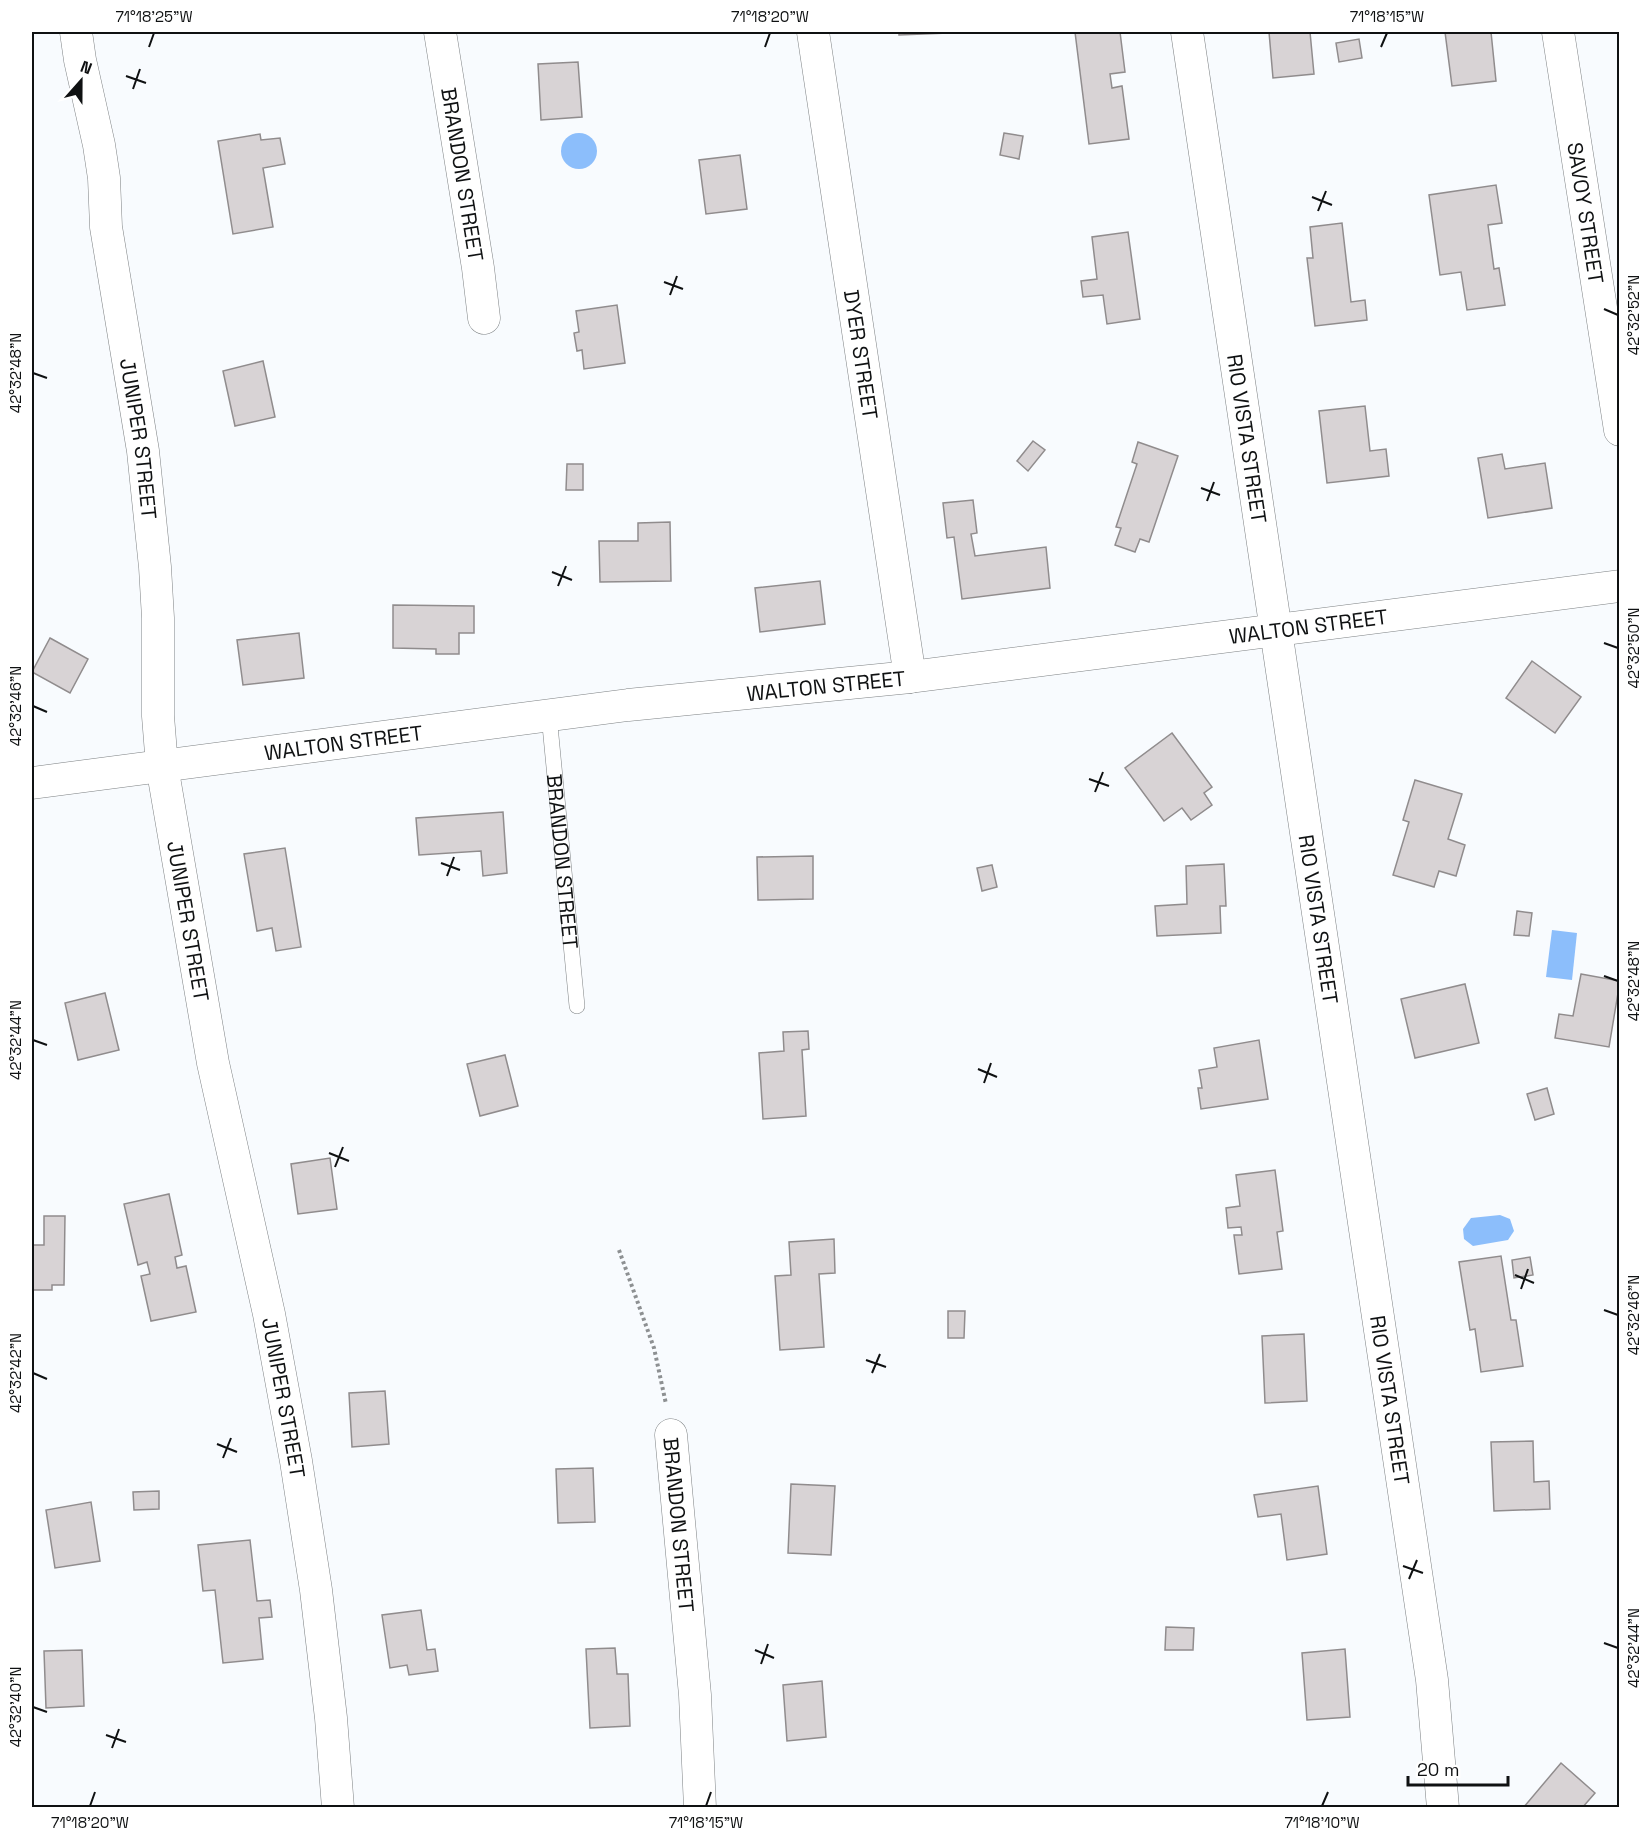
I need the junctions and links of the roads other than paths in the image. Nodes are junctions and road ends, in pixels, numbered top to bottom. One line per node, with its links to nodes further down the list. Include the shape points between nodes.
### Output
1 (76, 32): 12 (street, JUNIPER STREET, via 99,145 106,227 143,450 155,567)
2 (440, 32): 6 (street, BRANDON STREET)
3 (813, 32): 10 (street, DYER STREET)
4 (1187, 32): 9 (street, RIO VISTA STREET)
5 (1558, 32): 7 (street, SAVOY STREET)
6 (484, 318)
7 (1620, 430)
8 (1620, 586): 9 (street, WALTON STREET)
9 (1276, 630): 10 (street, WALTON STREET); 18 (street, RIO VISTA STREET, via 1430,1668)
10 (910, 677): 11 (street, WALTON STREET)
11 (549, 715): 12 (street, WALTON STREET); 14 (lane, BRANDON STREET)
12 (162, 766): 13 (street, WALTON STREET); 16 (street, JUNIPER STREET, via 213,1063 269,1314 294,1449 316,1590)
13 (32, 783)
14 (577, 1006)
15 (671, 1435): 17 (street, BRANDON STREET, via 695,1695)
16 (338, 1808)
17 (700, 1808)
18 (1443, 1808)

